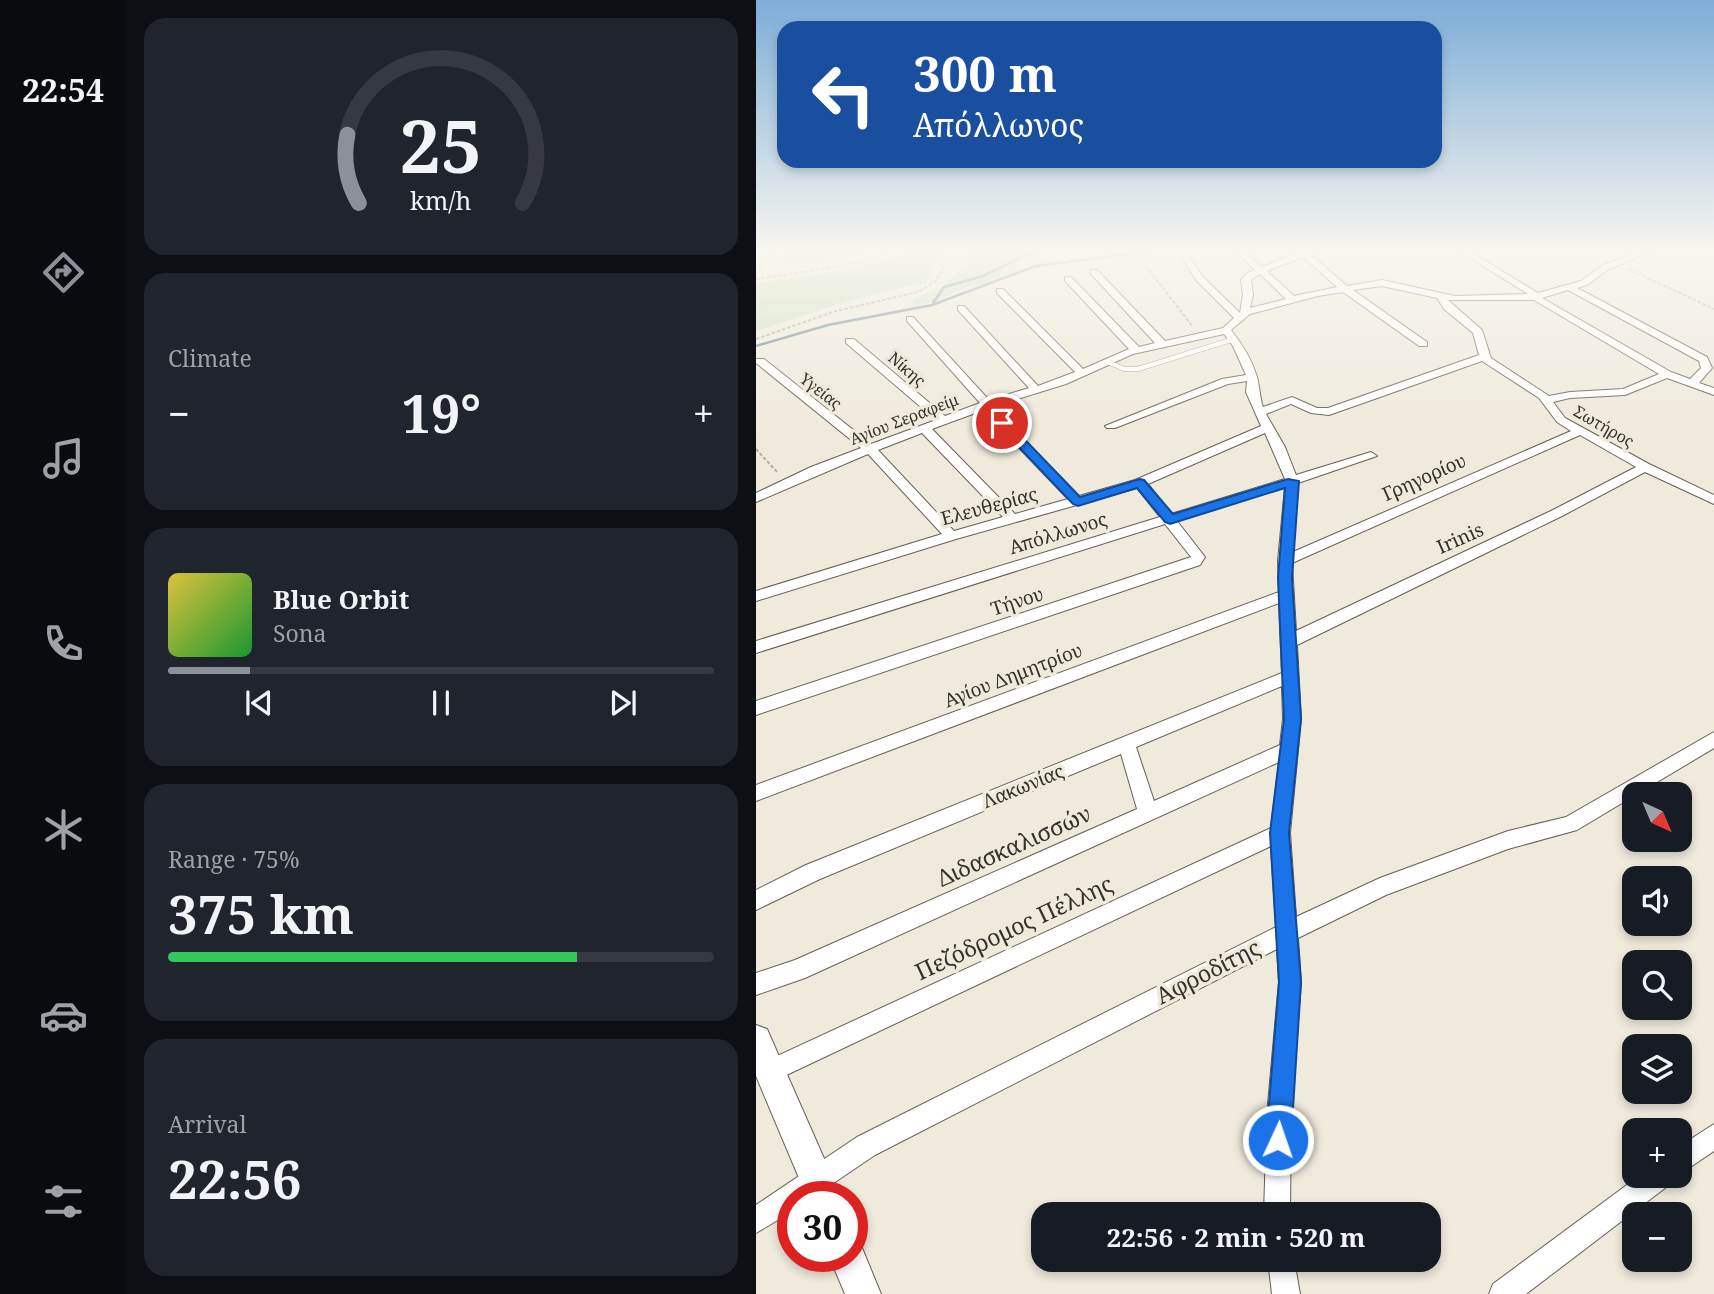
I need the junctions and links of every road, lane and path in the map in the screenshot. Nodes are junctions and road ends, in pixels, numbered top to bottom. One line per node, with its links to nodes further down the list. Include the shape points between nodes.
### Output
1 (835, 311): 17 (path)
2 (964, 311): 29 (street)
3 (1019, 311): 25 (street)
4 (1099, 311): 21 (street)
5 (1131, 311): 19 (street)
6 (1181, 311): 16 (path)
7 (1226, 311): 15 (street)
8 (1242, 311): 15 (street)
9 (1264, 311): 15 (street, Αγίου Σεραφείμ)
10 (1377, 311): 20 (street)
11 (1452, 311): 22 (street, via 1478,332)
12 (1560, 311): 26 (street)
13 (1614, 311): 28 (street, via 1703,359 1707,368)
14 (910, 319): 33 (street)
15 (1236, 324): 16 (street, Αγίου Σεραφείμ); 24 (lane, via 1138,369); 27 (street)
16 (1199, 335): 19 (street, Αγίου Σεραφείμ)
17 (756, 339)
18 (850, 341): 35 (street, Νίκης)
19 (1161, 343): 21 (street, Αγίου Σεραφείμ)
20 (1423, 344)
21 (1136, 350): 24 (street, Αγίου Σεραφείμ)
22 (1484, 357): 32 (street, Σωτήρος); 34 (street, Ελευθερίας, via 1329,412 1293,400)
23 (760, 361): 40 (street, Υγείας)
24 (1108, 362): 25 (street, Αγίου Σεραφείμ)
25 (1083, 374): 29 (street, Αγίου Σεραφείμ)
26 (1667, 374): 28 (street); 32 (street, via 1625,392)
27 (1252, 377): 34 (street, via 1252,392); 36 (street, via 1233,379)
28 (1692, 384): 30 (street)
29 (1037, 391): 31 (street, Αγίου Σεραφείμ)
30 (1714, 392)
31 (1005, 400): 33 (street, Αγίου Σεραφείμ); 48 (street, via 1003,426)
32 (1546, 400): 38 (street, Σωτήρος, via 1562,420)
33 (987, 404): 35 (street, Αγίου Σεραφείμ)
34 (1263, 420): 43 (street); 45 (street, Ελευθερίας)
35 (944, 421): 37 (street, Αγίου Σεραφείμ)
36 (1111, 426)
37 (925, 429): 40 (street, Αγίου Σεραφείμ); 50 (street)
38 (1580, 431): 42 (street, Σωτήρος); 52 (street, Γρηγορίου)
39 (756, 449): 44 (path)
40 (870, 449): 44 (street, Αγίου Σεραφείμ); 51 (street, Υγείας)
41 (1371, 456): 43 (street, Απόλλωνος)
42 (1645, 467): 47 (street, Σωτήρος); 55 (street, Irinis, via 1597,495)
43 (1292, 481): 49 (street, Απόλλωνος); 52 (street)
44 (788, 483): 46 (street, Αγίου Σεραφείμ)
45 (1140, 483): 48 (street, Ελευθερίας); 49 (street, Τήνου)
46 (756, 498)
47 (1714, 500)
48 (1078, 502): 50 (street, Ελευθερίας)
49 (1170, 519): 56 (street, Απόλλωνος); 58 (street, Τήνου, via 1198,556 1195,562)
50 (1014, 520): 51 (street, Ελευθερίας)
51 (951, 536): 54 (street, Ελευθερίας)
52 (1285, 561): 53 (street)
53 (1285, 595): 55 (street); 62 (street, Αγίου Δημητρίου)
54 (756, 596)
55 (1290, 641): 57 (street)
56 (756, 646)
57 (1291, 676): 60 (street, Λακωνίας); 61 (street)
58 (756, 708)
59 (1714, 739): 66 (street, Αφροδίτης, via 1570,824 1508,840 1380,888)
60 (1126, 743): 63 (street); 65 (street, Λακωνίας, via 813,872)
61 (1290, 749): 63 (street, Διδασκαλισσών); 64 (street)
62 (756, 793)
63 (1148, 813): 67 (street, Διδασκαλισσών, via 797,970)
64 (1280, 833): 66 (street); 69 (street, Πεζόδρομος Πέλλης)
65 (756, 900)
66 (1286, 933): 73 (street, Αφροδίτης, via 866,1146); 75 (street, via 1290,982)
67 (756, 984)
68 (756, 1040): 69 (street)
69 (770, 1071): 72 (street)
70 (1714, 1136): 71 (street)
71 (1692, 1152)
72 (818, 1181)
73 (828, 1181)
74 (1644, 1188): 82 (street)
75 (1277, 1202)
76 (777, 1209): 77 (street, Αφροδίτης)
77 (756, 1220)
78 (854, 1272): 80 (street)
79 (1283, 1272): 81 (street)
80 (863, 1294)
81 (1286, 1294)
82 (1503, 1294)

